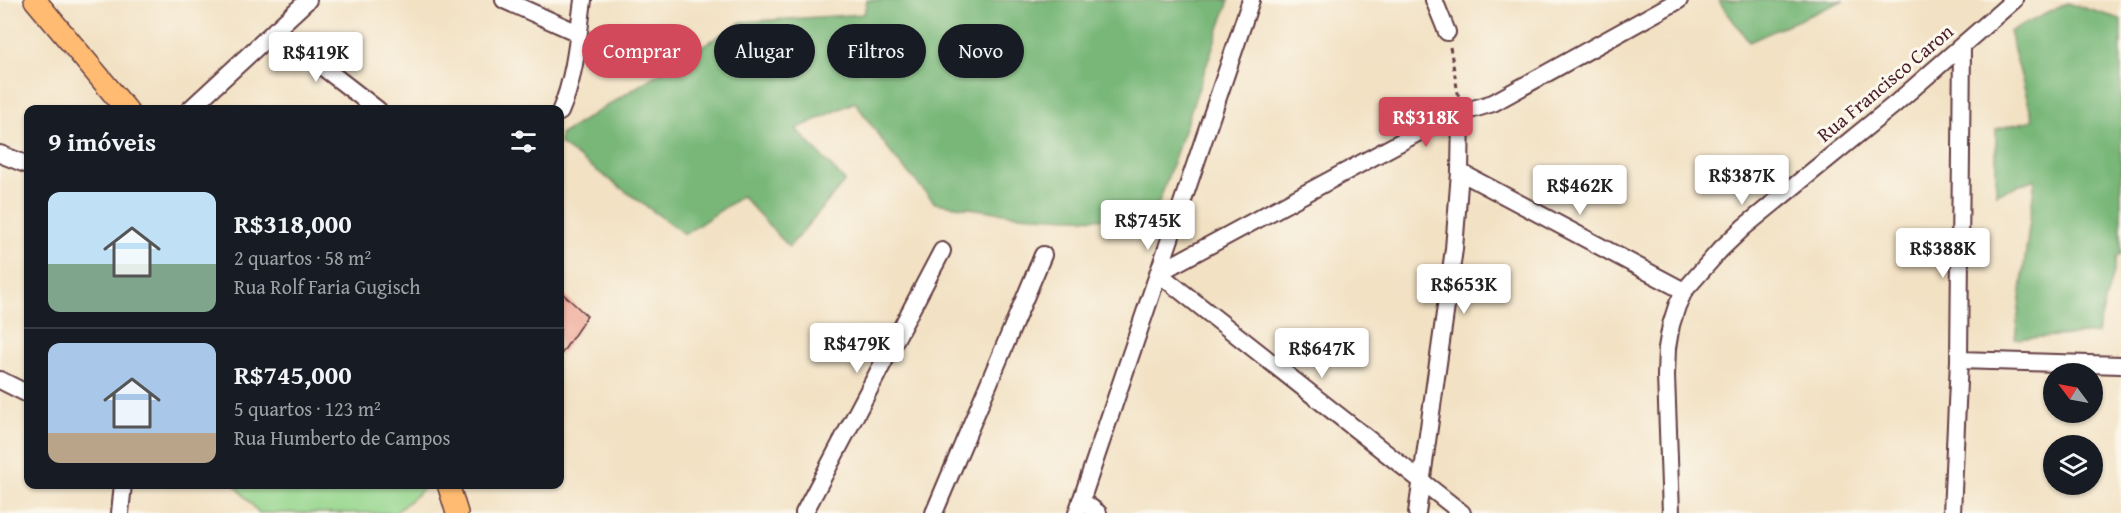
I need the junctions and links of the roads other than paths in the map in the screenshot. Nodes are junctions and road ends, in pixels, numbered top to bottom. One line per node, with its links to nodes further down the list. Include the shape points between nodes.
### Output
1 (35, 0): 13 (main road)
2 (308, 0): 9 (street)
3 (504, 0): 11 (street)
4 (583, 0): 11 (street)
5 (1251, 0): 23 (street)
6 (1434, 0): 10 (street)
7 (1679, 0): 17 (street, via 1493,103)
8 (2014, 0): 12 (street, Rua Francisco Caron)
9 (275, 30): 14 (street); 15 (street)
10 (1447, 32)
11 (578, 33): 16 (street)
12 (1962, 46): 24 (street, Rua Francisco Caron, via 1744,227); 25 (street)
13 (123, 105)
14 (194, 105)
15 (372, 105)
16 (563, 105)
17 (1461, 113): 20 (street); 23 (street, via 1447,117)
18 (0, 154): 19 (street)
19 (24, 163)
20 (1460, 172): 24 (street); 29 (street, via 1449,298)
21 (942, 251): 35 (street)
22 (1043, 255): 36 (street)
23 (1158, 273): 29 (street); 32 (street)
24 (1684, 291): 40 (street, Rua Francisco Caron, via 1667,348)
25 (1959, 360): 26 (street); 41 (street)
26 (2121, 365)
27 (0, 380): 28 (street)
28 (24, 392)
29 (1421, 479): 38 (street); 39 (street)
30 (122, 489): 33 (street)
31 (450, 489): 34 (main road)
32 (1079, 507): 37 (street)
33 (120, 513)
34 (457, 513)
35 (804, 513)
36 (934, 513)
37 (1098, 513)
38 (1417, 513)
39 (1462, 513)
40 (1671, 513)
41 (1952, 513)

